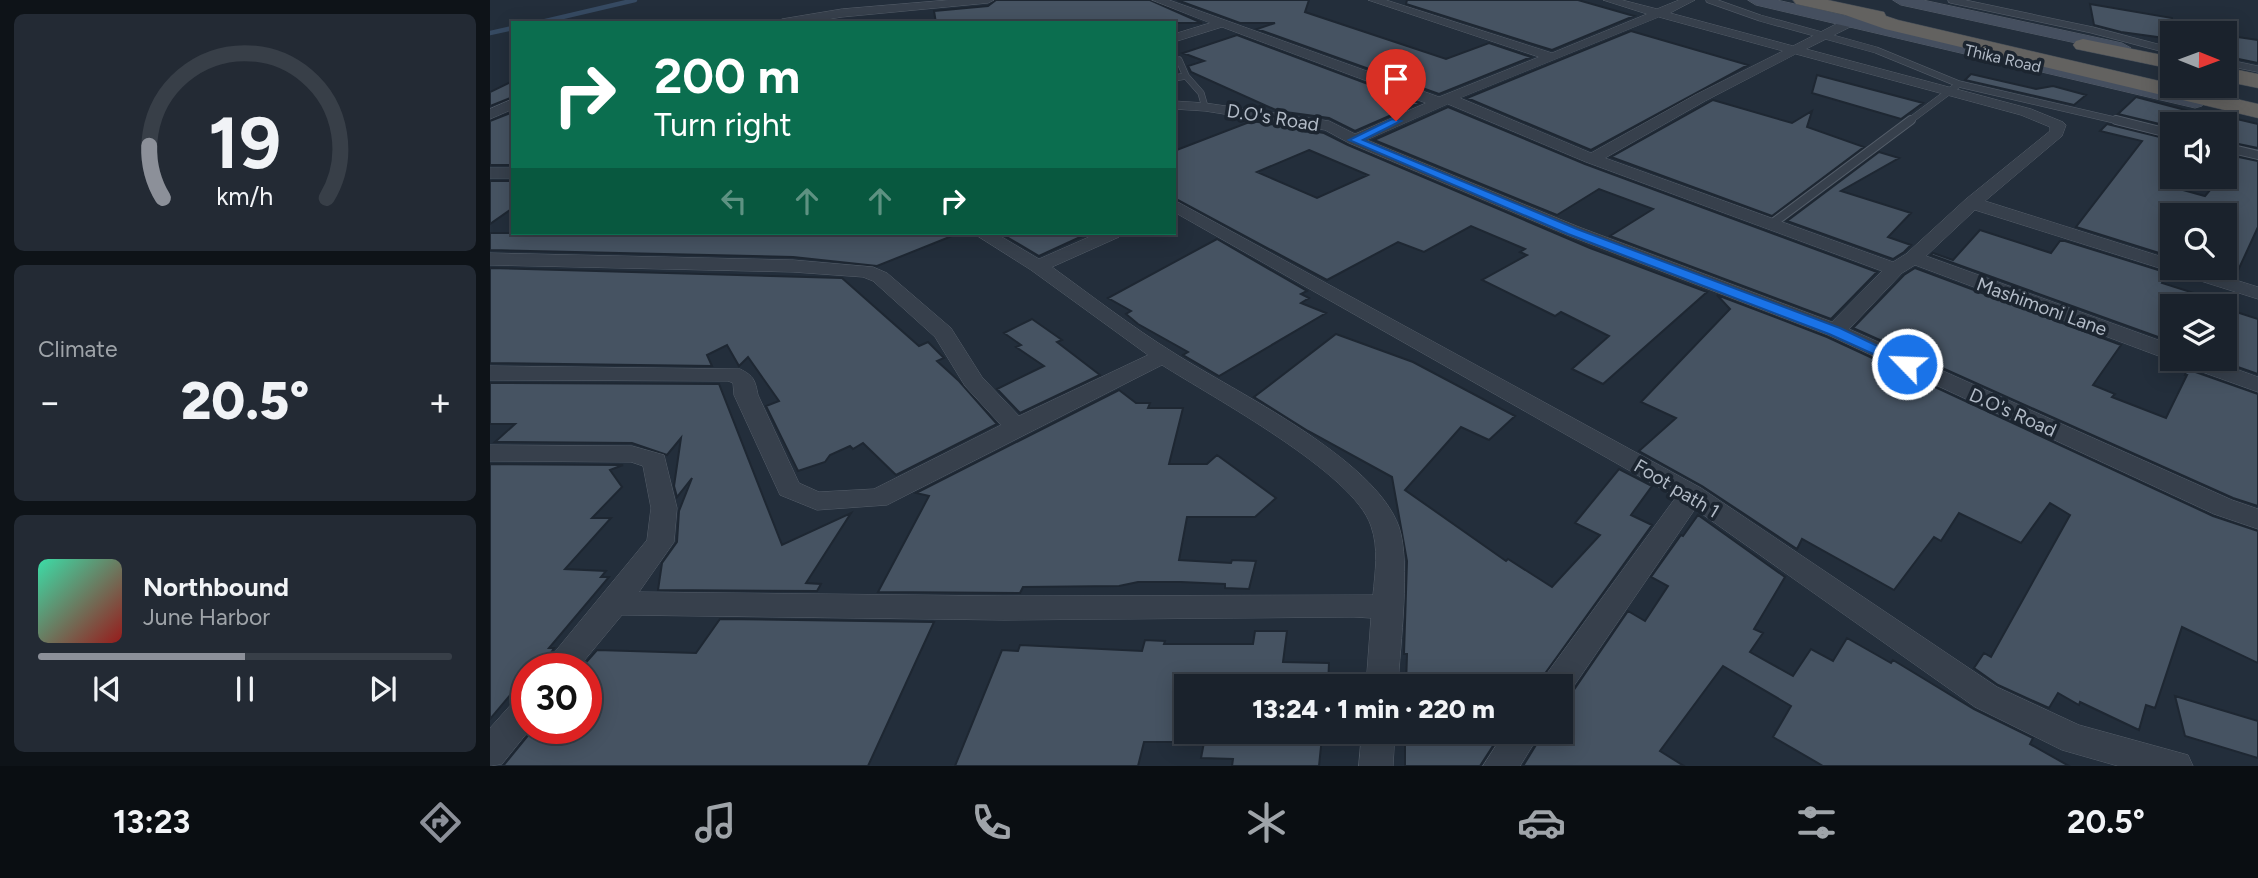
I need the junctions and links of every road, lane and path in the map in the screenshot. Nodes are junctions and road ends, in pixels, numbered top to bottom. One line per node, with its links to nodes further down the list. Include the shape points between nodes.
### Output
1 (988, 0): 13 (street)
2 (1158, 0): 14 (street, Mashimoni Lane)
3 (1374, 0): 19 (street)
4 (1609, 0): 12 (street)
5 (1689, 0): 12 (street)
6 (1709, 0): 15 (lane)
7 (1756, 0): 11 (main road, Thika Road)
8 (1802, 0): 11 (highway, Thika Road)
9 (1901, 0): 20 (main road, Thika Road)
10 (1951, 0): 17 (lane)
11 (1855, 8): 15 (street); 21 (highway); 25 (highway, Thika Road); 29 (highway, Thika Road); 36 (highway, via 1892,25)
12 (1657, 13): 18 (street); 19 (street)
13 (794, 21)
14 (1223, 23): 16 (street); 34 (street, Mashimoni Lane)
15 (1824, 36): 18 (street); 31 (lane, via 1876,50)
16 (1176, 37)
17 (2160, 48)
18 (1796, 51): 31 (street); 45 (street)
19 (1549, 56): 34 (street)
20 (2160, 58)
21 (2160, 59)
22 (1179, 60): 27 (lane)
23 (2237, 65): 24 (lane)
24 (2258, 69)
25 (2160, 71)
26 (2237, 75): 30 (highway)
27 (1186, 76): 28 (lane); 38 (lane, via 1201,93)
28 (1176, 78)
29 (2160, 79)
30 (2258, 79)
31 (1953, 87): 41 (lane); 48 (street, via 2058,125 2057,133); 50 (lane)
32 (2237, 93): 36 (highway)
33 (2233, 98): 36 (highway)
34 (1443, 100): 42 (street); 45 (street, Mashimoni Lane)
35 (511, 104): 40 (street)
36 (2256, 104)
37 (1176, 105): 38 (street, D.O's Road)
38 (1205, 107): 42 (street, D.O's Road, via 1329,126)
39 (511, 114): 40 (street)
40 (490, 115)
41 (2160, 131)
42 (1354, 140): 59 (street, D.O's Road, via 1573,231)
43 (2237, 150): 44 (lane)
44 (2258, 155)
45 (1592, 159): 50 (street, Mashimoni Lane)
46 (490, 173): 47 (street)
47 (511, 173)
48 (1972, 203): 54 (street); 55 (street)
49 (1176, 206): 67 (street, Foot path 1)
50 (1773, 223): 55 (street, Mashimoni Lane)
51 (985, 235): 56 (street)
52 (1109, 235): 56 (street)
53 (490, 259): 65 (street, via 866,271 880,277 943,333 973,381)
54 (2160, 262)
55 (1904, 264): 59 (street); 60 (street, Mashimoni Lane)
56 (1038, 266): 61 (street)
57 (2217, 280): 58 (street)
58 (2258, 293)
59 (1835, 331): 68 (street, D.O's Road)
60 (2160, 349)
61 (1163, 356): 65 (street); 70 (street, via 1328,459 1348,477 1386,528)
62 (2222, 371): 64 (street)
63 (490, 373): 65 (street, via 732,374 744,380 746,395 789,489 817,501 878,498)
64 (2258, 384)
65 (1016, 427)
66 (490, 453): 69 (street, via 632,454 655,461 664,508 660,542)
67 (1692, 494): 73 (street); 80 (street, Foot path 1, via 1986,697 2074,739)
68 (2258, 519)
69 (614, 603): 70 (street); 71 (street)
70 (1387, 608): 72 (street)
71 (572, 653)
72 (1383, 674)
73 (1564, 674)
74 (511, 728): 77 (street)
75 (1378, 744): 78 (street)
76 (1516, 744): 79 (street)
77 (490, 753)
78 (1377, 766)
79 (1500, 766)
80 (2176, 766)

